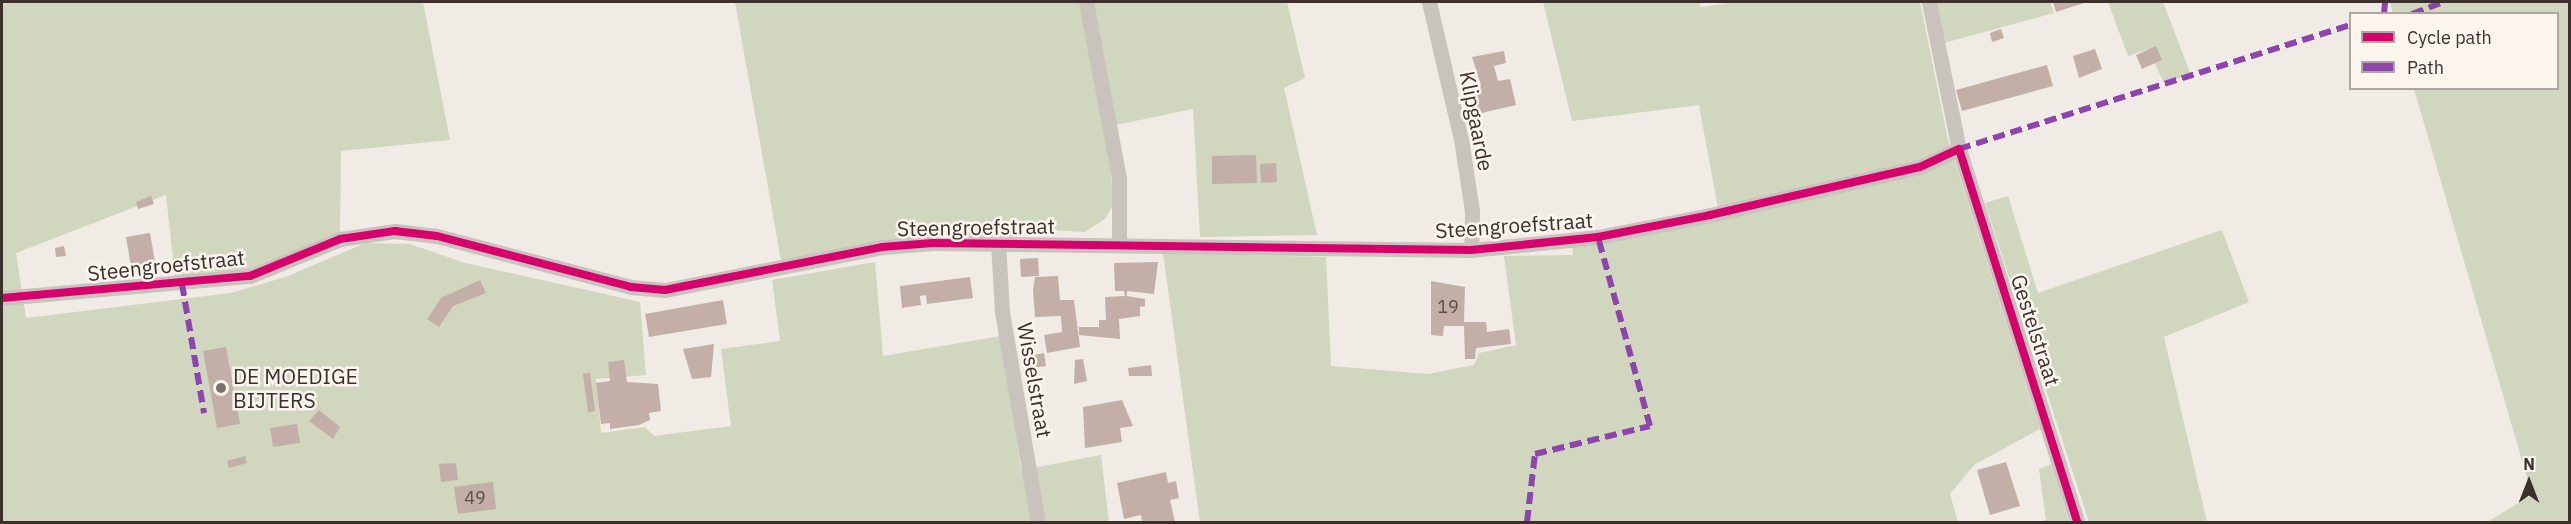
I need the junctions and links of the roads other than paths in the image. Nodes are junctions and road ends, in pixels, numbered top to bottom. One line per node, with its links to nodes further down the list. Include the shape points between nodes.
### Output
1 (1086, 2): 5 (street, via 1119,178)
2 (1429, 2): 7 (street, Klipgaarde, via 1461,139 1472,212)
3 (1929, 2): 4 (street, Gestelstraat)
4 (1959, 149): 7 (street, Steengroefstraat, via 1920,167 1710,215 1598,237); 10 (street, Gestelstraat)
5 (1119, 242): 6 (street, Steengroefstraat); 7 (street, Steengroefstraat)
6 (998, 243): 8 (street, Steengroefstraat, via 882,247 665,290 631,287 437,236 365,232 250,276); 9 (street, Wisselstraat, via 1002,312)
7 (1471, 250)
8 (2, 298)
9 (1038, 522)
10 (2076, 522)

